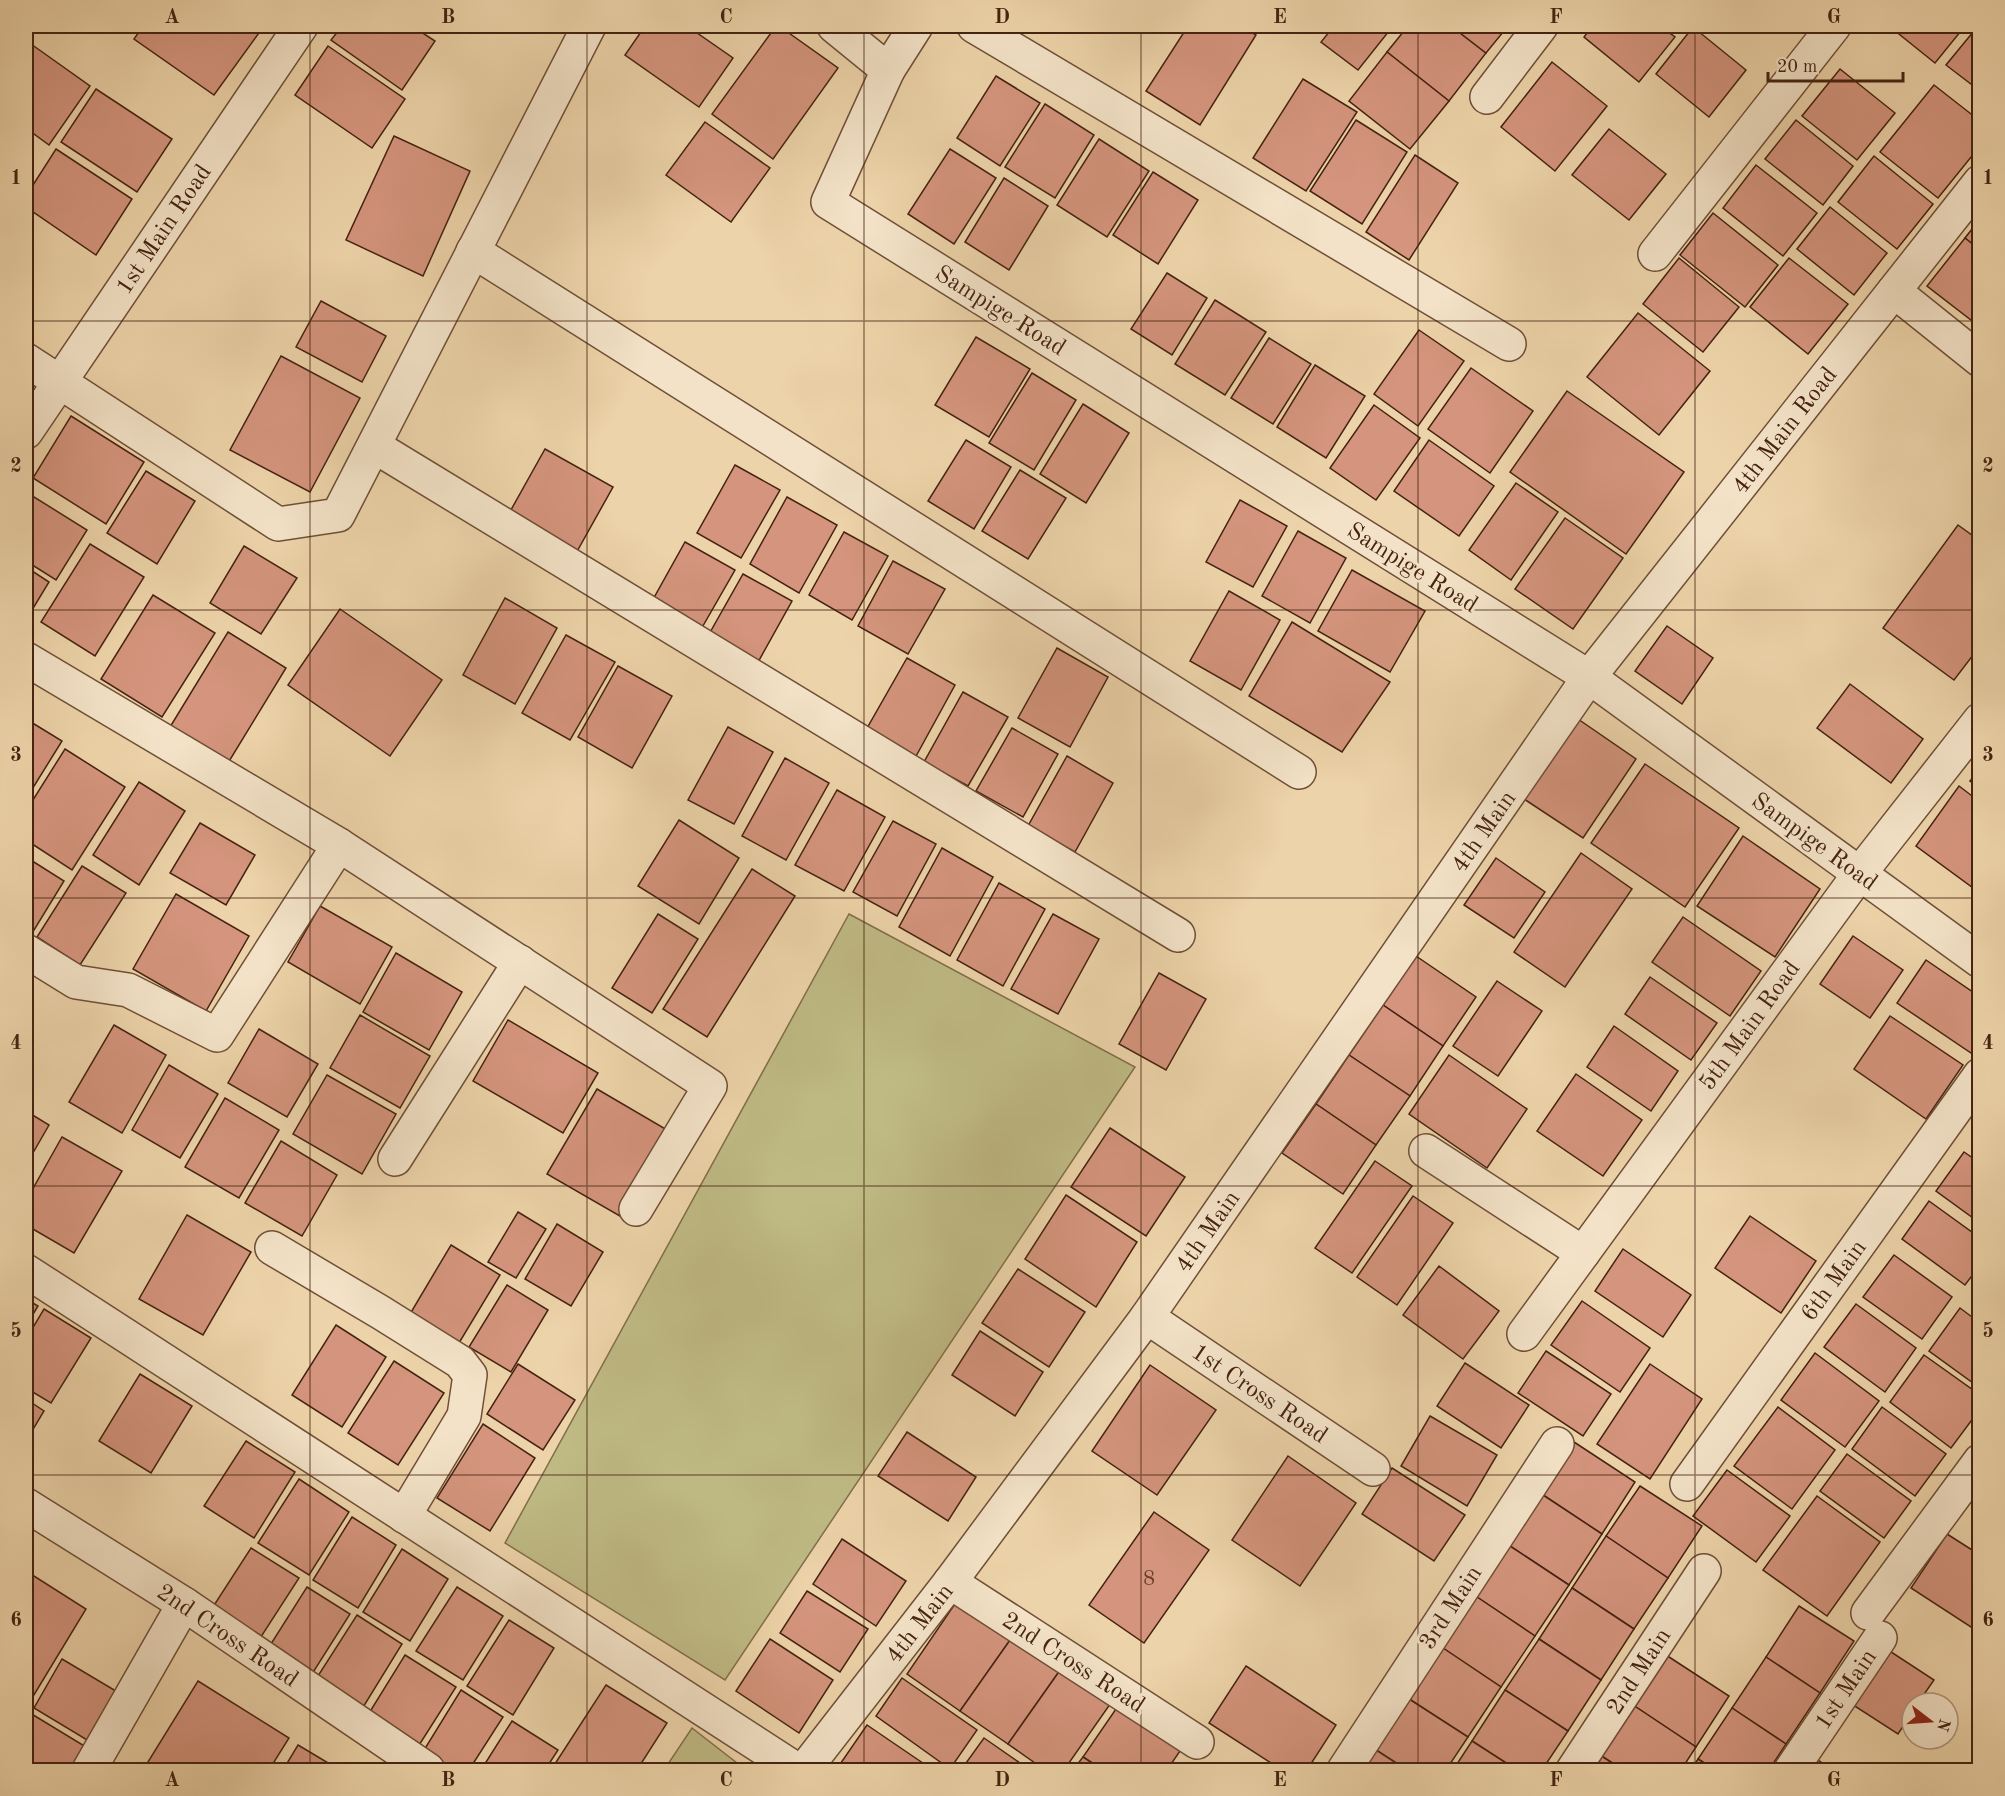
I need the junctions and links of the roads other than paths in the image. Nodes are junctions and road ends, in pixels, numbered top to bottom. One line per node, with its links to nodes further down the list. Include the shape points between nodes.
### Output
1 (301, 26): 17 (street, 1st Main Road)
2 (589, 26): 11 (street)
3 (834, 26): 8 (street)
4 (916, 26): 8 (street)
5 (974, 26): 14 (street)
6 (1541, 26): 9 (street)
7 (1834, 26): 12 (street)
8 (888, 70): 21 (street, Sampige Road, via 828,202)
9 (1487, 97)
10 (1980, 182): 13 (street, 4th Main Road)
11 (473, 252): 19 (street); 23 (street)
12 (1655, 254)
13 (1894, 291): 16 (street); 21 (street, 4th Main Road)
14 (1509, 344)
15 (26, 360): 17 (street)
16 (1980, 360)
17 (59, 383): 18 (street, 1st Main Road); 19 (street, via 278,524 338,515)
18 (26, 432)
19 (374, 446): 26 (street)
20 (26, 659): 24 (street)
21 (1589, 677): 25 (street, Sampige Road); 37 (street, 4th Main)
22 (1980, 720): 25 (street, 5th Main Road)
23 (1299, 772)
24 (339, 845): 27 (street, via 217,1035 128,990 76,982); 29 (street)
25 (1860, 873): 28 (street, Sampige Road); 35 (street, 5th Main Road)
26 (1178, 935)
27 (26, 951)
28 (1980, 961)
29 (520, 962): 32 (street); 33 (street, via 710,1086)
30 (1980, 1076): 42 (street, 6th Main)
31 (1426, 1150): 35 (street)
32 (395, 1159)
33 (636, 1209)
34 (272, 1248): 44 (street, via 460,1362 470,1375 464,1416)
35 (1583, 1253): 38 (street, 5th Main Road)
36 (26, 1270): 44 (street)
37 (1148, 1317): 41 (street, 1st Cross Road); 46 (street, 4th Main)
38 (1524, 1334)
39 (1557, 1444): 53 (street, 3rd Main)
40 (1980, 1461): 55 (street, 1st Main, via 1874,1626)
41 (1373, 1469)
42 (1687, 1484)
43 (26, 1505): 47 (street, 2nd Cross Road)
44 (404, 1516): 51 (street)
45 (1704, 1571): 54 (street, 2nd Main)
46 (950, 1582): 48 (street, 2nd Cross Road); 52 (street, 4th Main)
47 (184, 1604): 49 (street); 50 (street, 2nd Cross Road)
48 (1197, 1742)
49 (90, 1770)
50 (428, 1770)
51 (797, 1770)
52 (804, 1770)
53 (1344, 1770)
54 (1573, 1770)
55 (1791, 1770)

